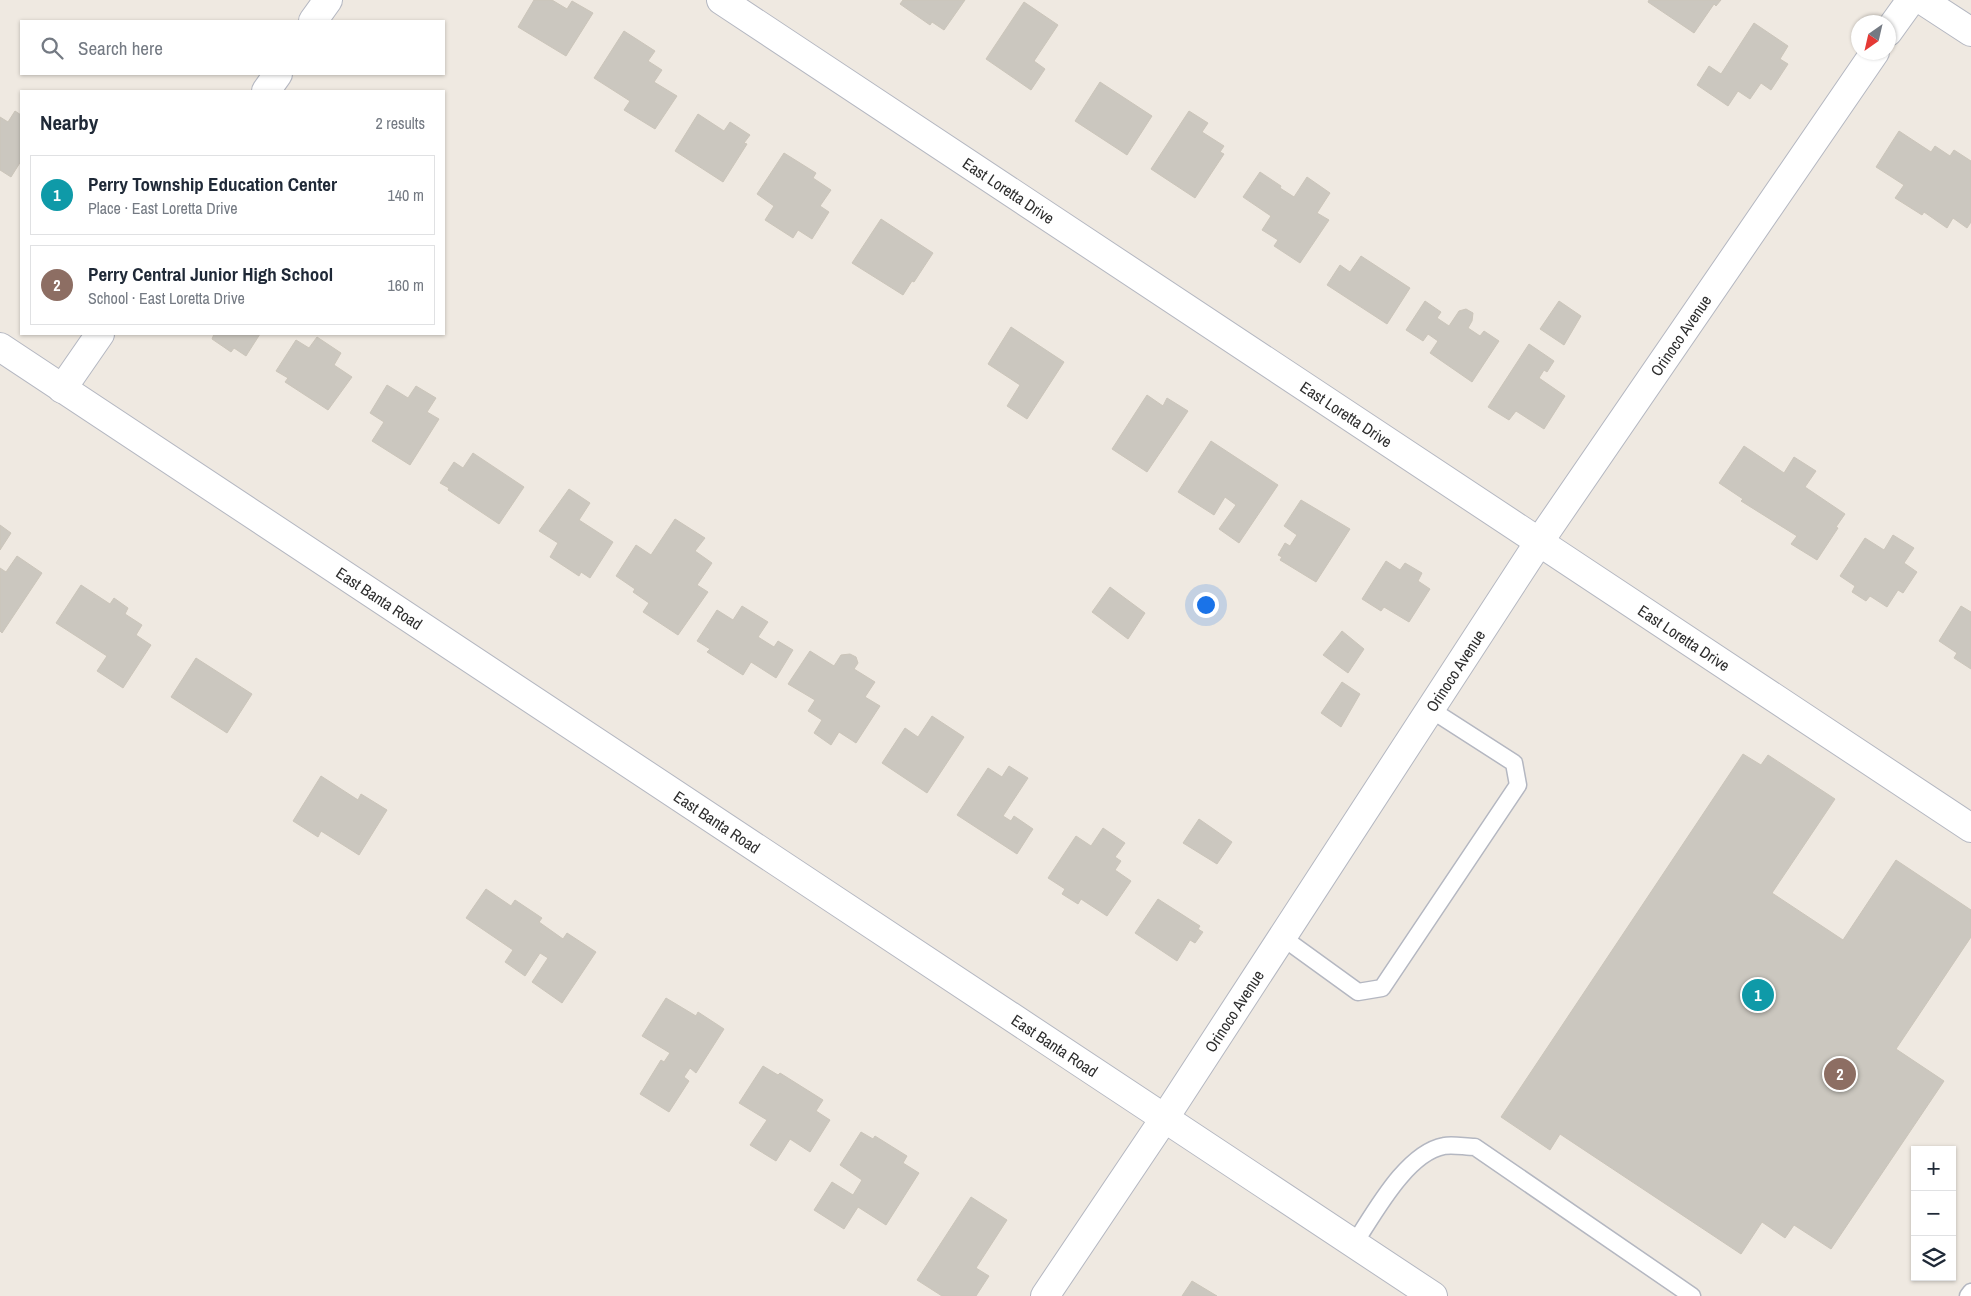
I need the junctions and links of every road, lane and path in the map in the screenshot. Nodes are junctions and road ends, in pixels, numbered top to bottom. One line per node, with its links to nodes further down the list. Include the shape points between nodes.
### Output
1 (328, 0): 5 (street)
2 (721, 0): 14 (street, East Loretta Drive)
3 (1911, 0): 6 (street)
4 (1922, 0): 7 (street)
5 (314, 20)
6 (1896, 21)
7 (1971, 32)
8 (1870, 60): 14 (street, Orinoco Avenue)
9 (277, 75): 10 (street)
10 (267, 90)
11 (99, 335): 13 (street)
12 (0, 347): 13 (street, East Banta Road)
13 (62, 389): 18 (street, East Banta Road)
14 (1539, 542): 15 (street, Orinoco Avenue); 16 (street, East Loretta Drive)
15 (1430, 709): 17 (street, Orinoco Avenue); 17 (lane, via 1514,763 1518,785 1382,988 1358,992)
16 (1971, 828)
17 (1282, 937): 18 (street, Orinoco Avenue)
18 (1164, 1119): 19 (street, East Banta Road); 21 (street, Orinoco Avenue)
19 (1354, 1244): 22 (street, East Banta Road); 23 (lane, via 1402,1173 1424,1155 1444,1146 1475,1147)
20 (1971, 1292): 24 (lane)
21 (1045, 1296)
22 (1433, 1296)
23 (1692, 1296)
24 (1968, 1296)

